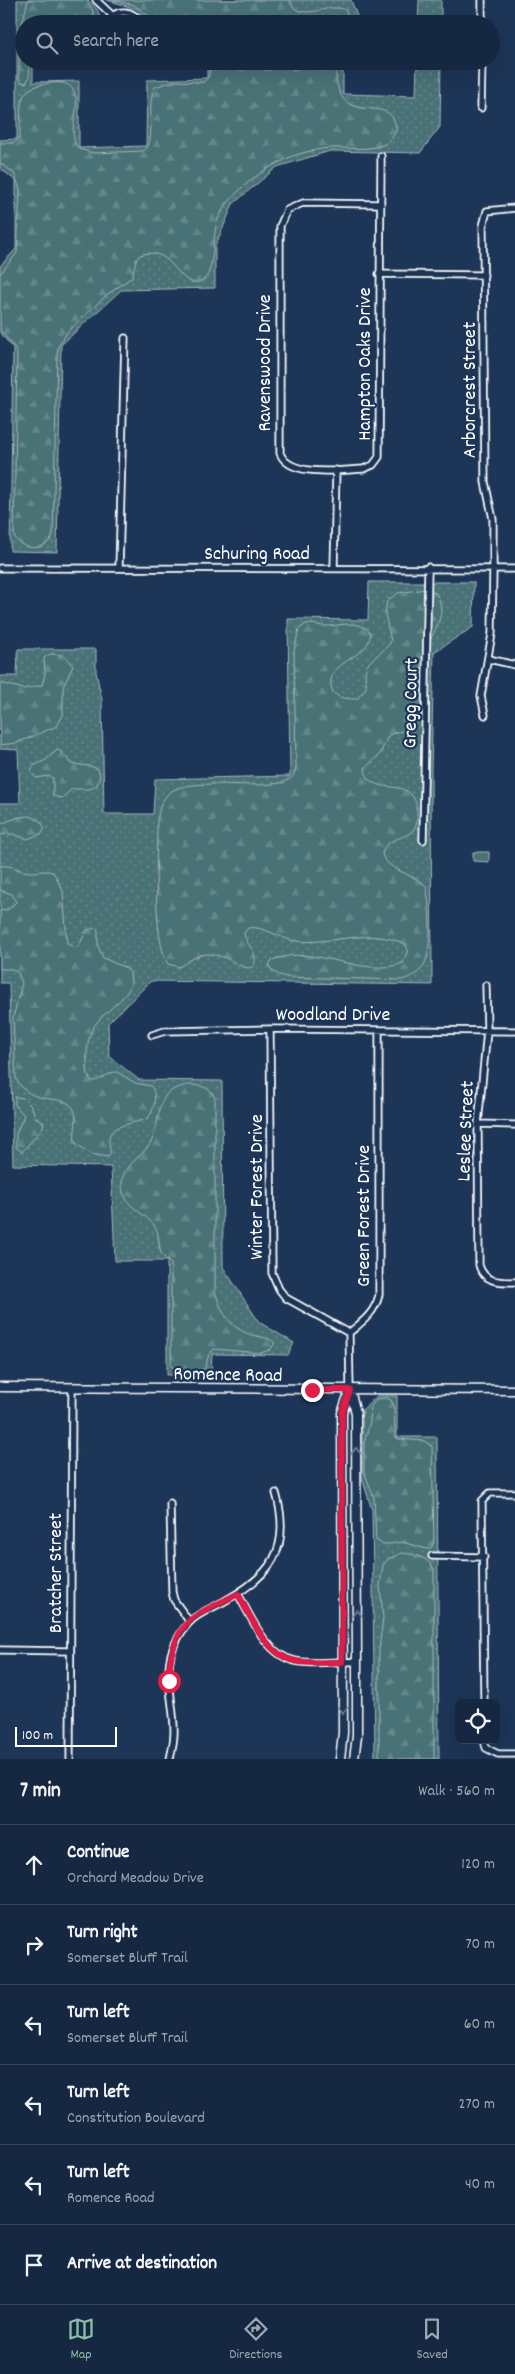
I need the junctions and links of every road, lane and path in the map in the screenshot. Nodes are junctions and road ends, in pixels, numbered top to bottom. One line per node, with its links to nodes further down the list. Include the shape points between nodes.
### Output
1 (96, 0): 3 (street)
2 (482, 0): 6 (street)
3 (112, 15)
4 (115, 15): 5 (street, via 124,11)
5 (136, 15)
6 (482, 15)
7 (482, 70): 8 (street)
8 (481, 108)
9 (381, 156): 10 (street, Hampton Oaks Drive)
10 (381, 204): 12 (street, Hampton Oaks Drive); 15 (street, Ravenswood Drive, via 303,203 287,210 280,226 280,453 284,462 295,468)
11 (515, 208): 13 (street, Arborcrest Street, via 487,212 483,226)
12 (379, 274): 13 (street); 15 (street, Hampton Oaks Drive, via 379,457 364,469)
13 (484, 275): 20 (street, Arborcrest Street, via 485,482 493,519)
14 (125, 338): 18 (street)
15 (336, 470): 19 (street)
16 (428, 567): 19 (street, Schuring Road); 20 (street, Schuring Road); 25 (street, Gregg Court)
17 (0, 568): 18 (street, Schuring Road)
18 (119, 568): 19 (street, Schuring Road)
19 (334, 568)
20 (493, 568): 21 (street, Schuring Road); 22 (street, Arborcrest Street)
21 (515, 569)
22 (489, 659): 23 (street); 24 (street, Arborcrest Street, via 481,696)
23 (515, 664)
24 (485, 715)
25 (423, 840)
26 (486, 985): 29 (street, Leslee Street)
27 (270, 1029): 28 (street, Woodland Drive); 31 (street, Woodland Drive); 35 (street, Winter Forest Drive, via 272,1273 286,1298)
28 (379, 1030): 29 (street, Woodland Drive); 35 (street, Green Forest Drive, via 379,1295 370,1314)
29 (486, 1031): 30 (street, Woodland Drive); 32 (street, Leslee Street)
30 (515, 1031)
31 (152, 1035)
32 (478, 1124): 33 (street); 34 (street, Leslee Street, via 479,1265 485,1276 494,1281)
33 (515, 1125)
34 (515, 1282)
35 (348, 1334): 38 (street)
36 (0, 1387): 37 (street, Romence Road)
37 (72, 1388): 38 (street, Romence Road); 48 (street, Bratcher Street)
38 (350, 1390): 39 (street, Romence Road); 49 (street, via 342,1413); 50 (street, one-way to 38, via 356,1413)
39 (515, 1390)
40 (515, 1492): 44 (street, via 484,1496)
41 (276, 1493): 45 (street, via 282,1526 280,1545 268,1569)
42 (170, 1503): 46 (street, via 172,1592)
43 (432, 1556): 44 (street)
44 (484, 1557): 51 (street)
45 (238, 1594): 46 (street); 49 (street, via 268,1643 281,1655 302,1662)
46 (189, 1621): 55 (street, via 176,1641 169,1661 174,1733)
47 (0, 1650): 48 (street)
48 (70, 1651): 54 (street, Bratcher Street)
49 (342, 1662): 50 (street); 56 (street, one-way to 56)
50 (357, 1662): 57 (street)
51 (484, 1699)
52 (485, 1744): 53 (street, via 486,1748 498,1754)
53 (515, 1754)
54 (70, 1759)
55 (170, 1759)
56 (340, 1759)
57 (354, 1759)

